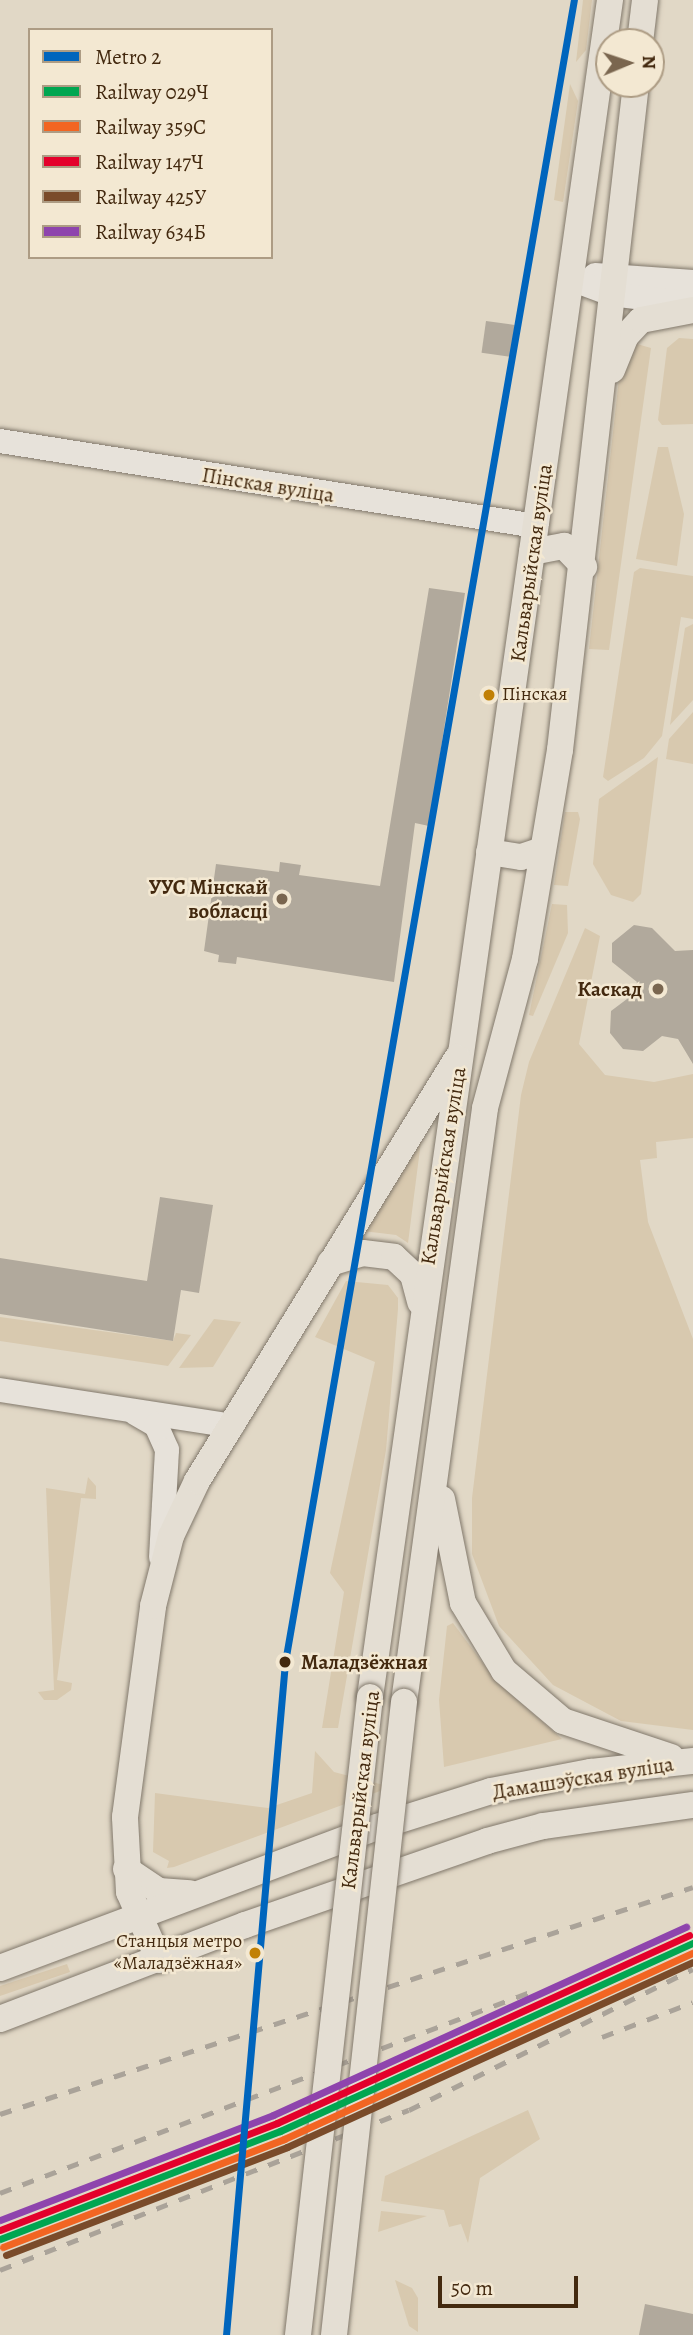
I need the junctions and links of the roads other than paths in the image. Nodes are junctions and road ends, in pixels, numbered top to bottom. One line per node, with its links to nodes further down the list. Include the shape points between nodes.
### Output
1 (610, 0): 5 (main road, Кальварыйская вуліца)
2 (645, 0): 3 (main road)
3 (642, 28)
4 (634, 98): 7 (main road, Кальварыйская вуліца)
5 (571, 279): 7 (street); 12 (main road, Кальварыйская вуліца)
6 (693, 282): 7 (street)
7 (612, 283): 8 (street); 10 (main road, Кальварыйская вуліца)
8 (693, 304)
9 (693, 310): 10 (main road, via 641,320 625,337)
10 (601, 397): 14 (main road, Кальварыйская вуліца)
11 (0, 441): 12 (street, Пінская вуліца)
12 (536, 526): 13 (main road, Кальварыйская вуліца)
13 (533, 552): 14 (main road, via 564,546); 16 (main road, Кальварыйская вуліца)
14 (584, 567): 15 (main road, Кальварыйская вуліца)
15 (542, 850): 16 (main road, via 521,856); 23 (main road, Кальварыйская вуліца, via 525,959 485,1108)
16 (489, 852): 17 (main road, Кальварыйская вуліца)
17 (461, 1051): 18 (main road); 19 (main road, Кальварыйская вуліца)
18 (330, 1263): 19 (main road, via 363,1253 394,1257 413,1275); 22 (main road)
19 (421, 1308): 33 (main road, Кальварыйская вуліца, bridge, via 370,1697)
20 (0, 1390): 21 (street)
21 (125, 1407): 22 (street); 24 (street, via 156,1425 167,1450)
22 (232, 1426): 24 (main road, via 182,1508)
23 (441, 1442): 25 (main road, via 444,1518 454,1573 467,1613 493,1658 534,1700 563,1721); 34 (main road, Кальварыйская вуліца, bridge, via 404,1702)
24 (161, 1568): 27 (main road, via 125,1818)
25 (689, 1761): 28 (main road, Дамашэўская вуліца, via 491,1791)
26 (693, 1805): 30 (main road, Дамашэўская вуліца, via 543,1826 487,1841)
27 (126, 1869): 28 (main road, via 159,1891); 29 (main road)
28 (208, 1891): 29 (main road, Дамашэўская вуліца)
29 (137, 1918): 30 (main road); 31 (main road, Дамашэўская вуліца)
30 (159, 1960): 32 (main road, Дамашэўская вуліца)
31 (0, 1968)
32 (0, 2020)
33 (298, 2335)
34 (334, 2335)

